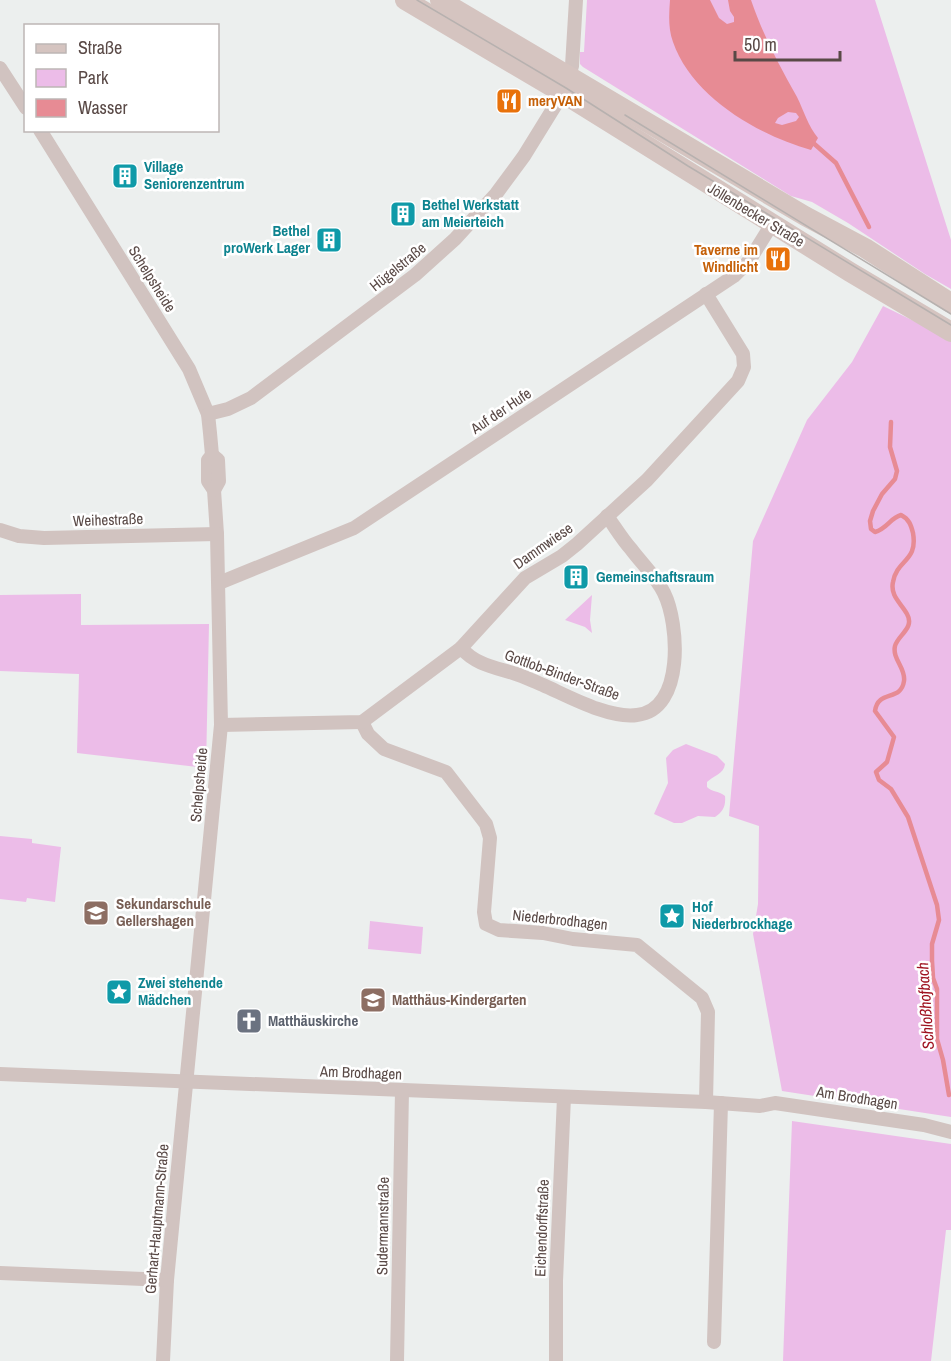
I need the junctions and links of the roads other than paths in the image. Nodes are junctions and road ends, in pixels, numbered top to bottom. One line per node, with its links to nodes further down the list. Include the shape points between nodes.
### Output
1 (405, 0): 5 (main road, Jöllenbecker Straße)
2 (441, 0): 5 (main road, Jöllenbecker Straße)
3 (576, 0): 5 (street, via 574,55)
4 (0, 68): 6 (street)
5 (567, 85): 8 (main road, Jöllenbecker Straße); 10 (main road, Jöllenbecker Straße, via 850,240); 12 (street, Hügelstraße, via 496,194 435,259 251,398)
6 (24, 105)
7 (41, 132): 12 (street, Schelpsheide, via 189,369)
8 (772, 224): 9 (street, Auf der Hufe, via 742,269); 11 (main road, Jöllenbecker Straße)
9 (706, 294): 13 (street, Dammwiese, via 742,354 742,374); 16 (street, Auf der Hufe, via 354,528)
10 (951, 303)
11 (951, 332)
12 (208, 414): 15 (street, Schelpsheide, via 212,454 218,460 219,482 214,490)
13 (608, 516): 17 (street, Dammwiese, via 573,547 525,578); 17 (street, Gottlob-Binder-Straße, via 659,584 669,605 675,651 669,688 658,705 638,715 615,713 489,667 470,658)
14 (0, 530): 15 (street, Weihestraße, via 44,538)
15 (217, 534): 16 (street, Schelpsheide)
16 (219, 583): 19 (street, Schelpsheide)
17 (461, 648): 18 (street, Dammwiese)
18 (362, 722): 19 (street); 24 (street, Niederbrodhagen, via 384,749 446,772 486,824 490,838 486,924 499,930 637,945 702,998 708,1012)
19 (220, 725): 21 (street, Schelpsheide)
20 (0, 1074): 21 (street, Am Brodhagen)
21 (188, 1081): 22 (street, Am Brodhagen); 28 (street, Gerhart-Hauptmann-Straße)
22 (402, 1091): 23 (street, Am Brodhagen); 31 (street, Sudermannstraße)
23 (564, 1097): 24 (street, Am Brodhagen); 32 (street, Eichendorffstraße)
24 (706, 1102): 25 (street, Am Brodhagen)
25 (721, 1103): 26 (street, Am Brodhagen, via 791,1105); 29 (street)
26 (951, 1132)
27 (0, 1272): 28 (street)
28 (167, 1280): 30 (street, Gerhart-Hauptmann-Straße)
29 (714, 1342)
30 (163, 1361)
31 (397, 1361)
32 (556, 1361)

